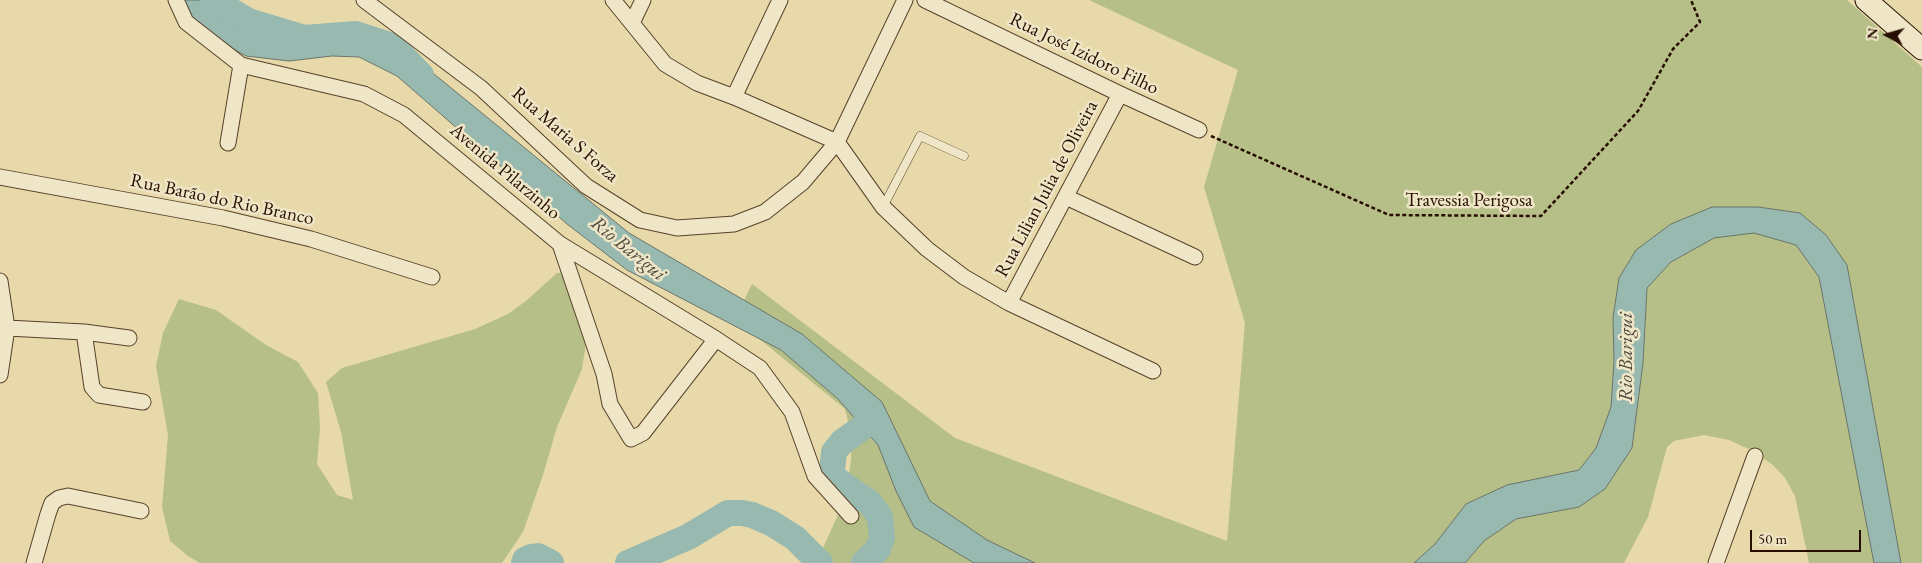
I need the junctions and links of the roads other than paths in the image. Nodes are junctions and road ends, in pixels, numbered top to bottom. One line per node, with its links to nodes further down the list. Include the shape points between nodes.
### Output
1 (176, 0): 11 (street, Avenida Pilarzinho, via 186,22)
2 (364, 0): 15 (street, Rua Maria S Forza, via 481,88 586,186 640,220 677,228 734,224 765,212 803,182)
3 (613, 0): 9 (street)
4 (643, 0): 9 (street)
5 (780, 0): 13 (street)
6 (905, 0): 15 (street, Rua Maria S Forza)
7 (925, 0): 12 (street, Rua José Izidoro Filho)
8 (1866, 0): 10 (main road)
9 (632, 23): 13 (street, via 666,64 697,83)
10 (1922, 49)
11 (241, 65): 16 (street); 21 (street, Avenida Pilarzinho, via 364,94 404,115)
12 (1120, 94): 14 (street, Rua José Izidoro Filho); 19 (street, Rua Lilian Julia de Oliveira)
13 (734, 97): 15 (street)
14 (1199, 130)
15 (837, 142): 20 (street)
16 (228, 143)
17 (964, 156): 20 (lane, via 920,136)
18 (0, 177): 23 (street, Rua Barão do Rio Branco, via 223,218 311,239)
19 (1066, 197): 22 (street); 26 (street, Rua Lilian Julia de Oliveira)
20 (883, 207): 26 (street, via 957,271)
21 (560, 244): 30 (street, Avenida Pilarzinho); 30 (street, via 604,374 610,404 630,438 643,433)
22 (1195, 257)
23 (432, 276)
24 (0, 281): 25 (street)
25 (1, 298): 27 (street)
26 (1010, 303): 31 (street)
27 (7, 328): 28 (street); 32 (street)
28 (84, 332): 29 (street); 33 (street, via 92,387 99,395)
29 (129, 338)
30 (716, 338): 36 (street, Avenida Pilarzinho, via 760,368 792,412 815,476)
31 (1153, 371)
32 (0, 375)
33 (143, 402)
34 (1755, 456): 38 (street)
35 (141, 511): 37 (street, via 68,496 59,498 52,503)
36 (851, 516)
37 (34, 563)
38 (1716, 563)

